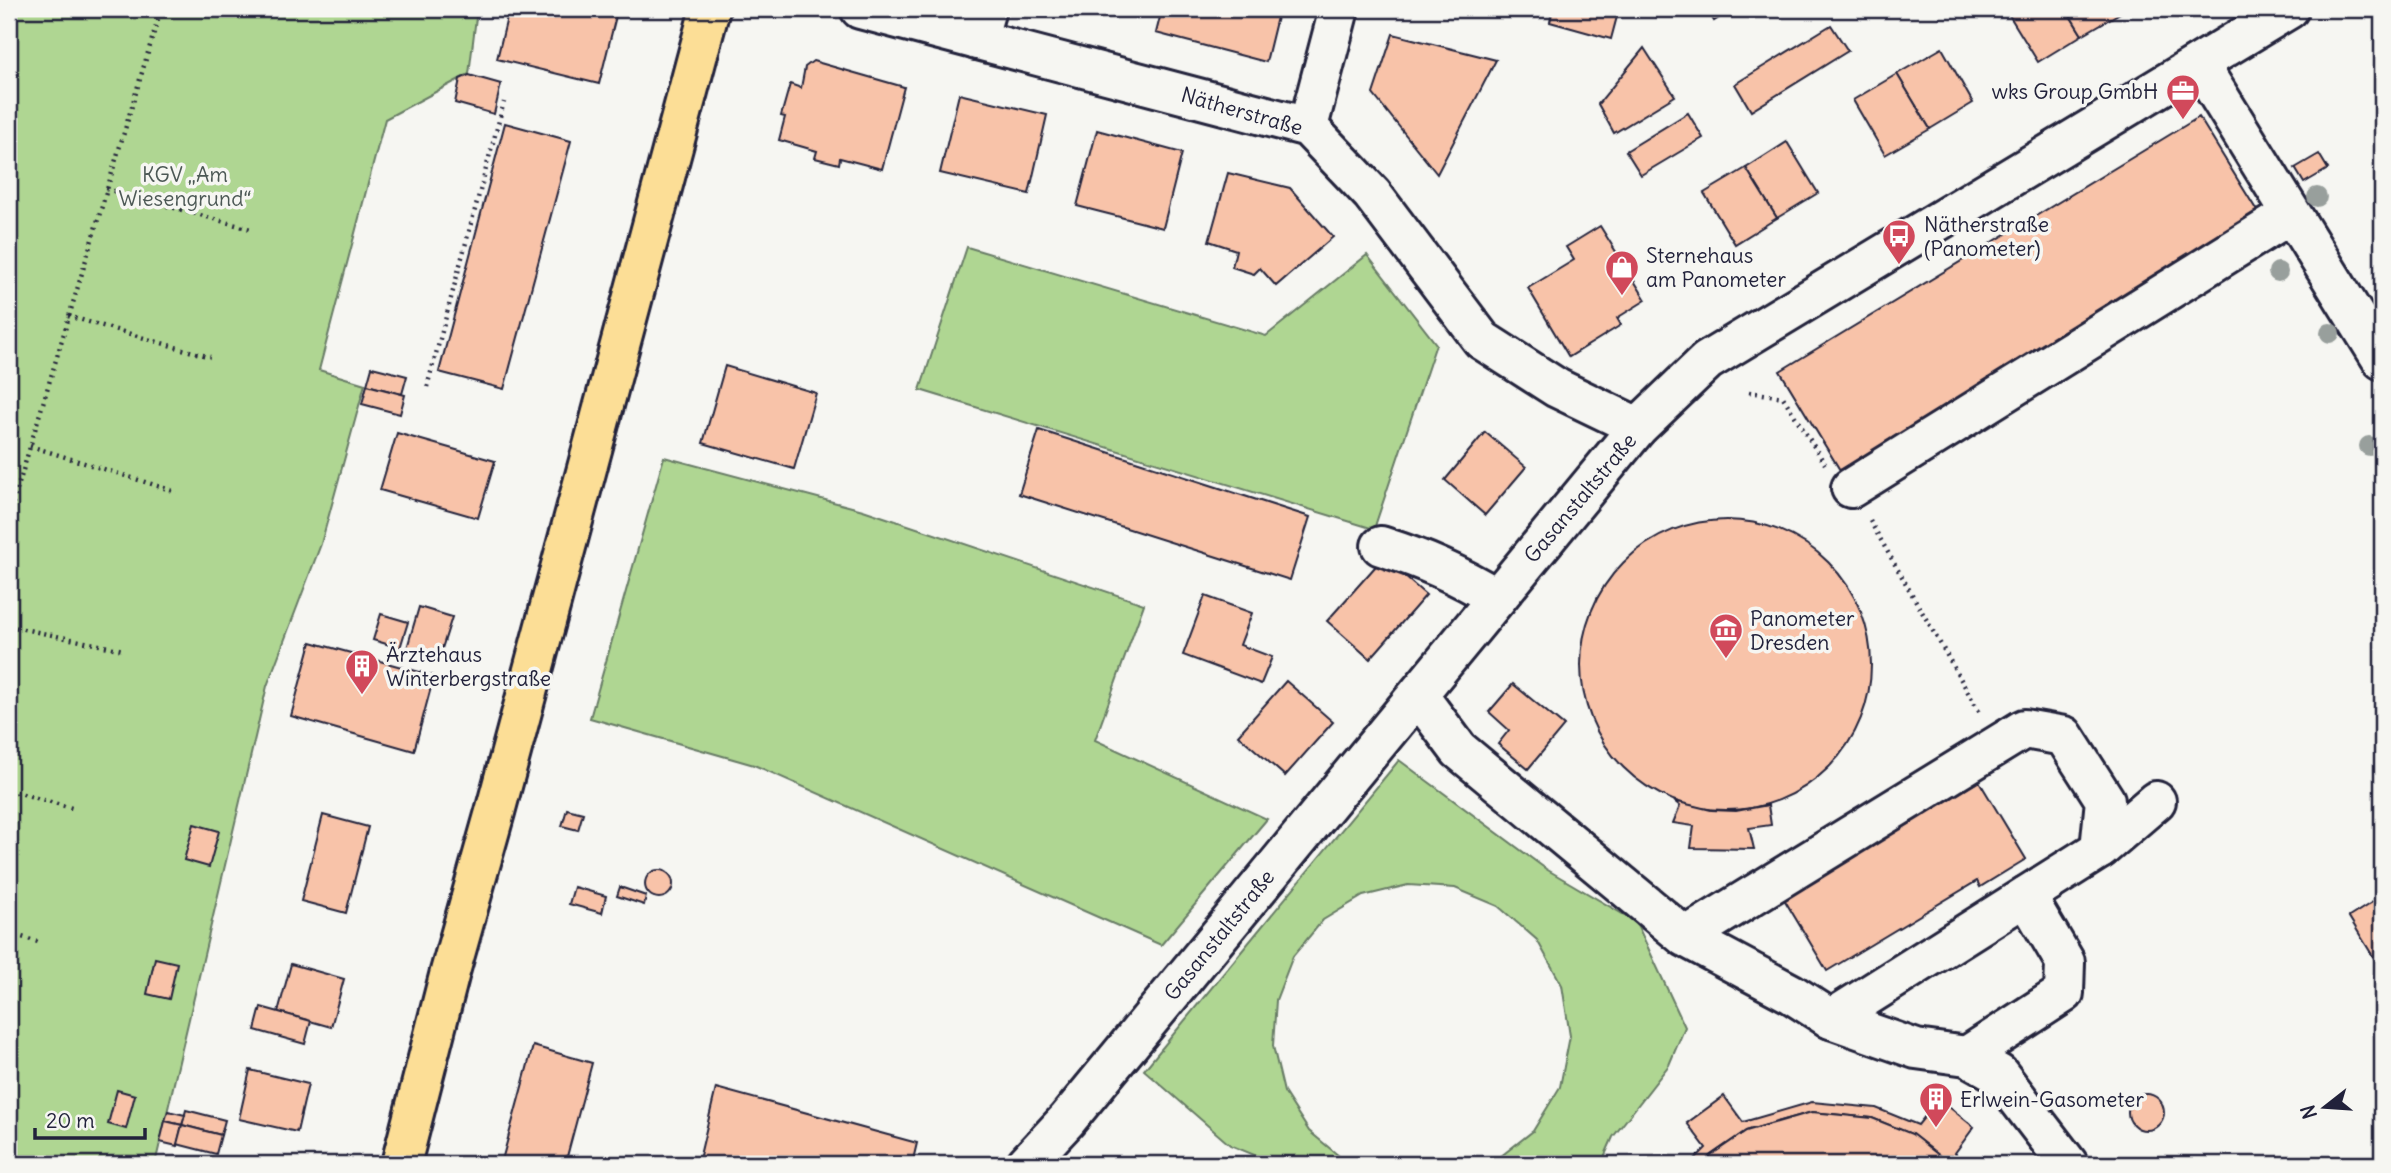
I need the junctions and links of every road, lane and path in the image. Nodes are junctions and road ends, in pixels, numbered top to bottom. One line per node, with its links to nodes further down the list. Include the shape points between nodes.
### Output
1 (161, 9): 10 (path)
2 (710, 9): 39 (main road)
3 (860, 9): 6 (street, Nätherstraße)
4 (1339, 9): 9 (street)
5 (2289, 9): 7 (street, Gasanstaltstraße)
6 (982, 24): 9 (street, Nätherstraße)
7 (2199, 64): 11 (street); 18 (street, Gasanstaltstraße, via 1707,361)
8 (503, 102): 16 (path)
9 (1308, 127): 18 (street, Nätherstraße, via 1372,194 1482,340 1557,388)
10 (106, 189): 12 (path); 13 (path)
11 (2291, 214): 15 (street); 20 (street)
12 (254, 230)
13 (68, 316): 14 (path); 19 (path)
14 (210, 357)
15 (2382, 360)
16 (428, 387)
17 (1749, 392): 20 (path, via 1783,397)
18 (1638, 427): 24 (street, Gasanstaltstraße)
19 (30, 446): 21 (path); 22 (path)
20 (1841, 481): 28 (path)
21 (177, 492)
22 (9, 517)
23 (1381, 546): 24 (street, via 1427,560)
24 (1497, 598): 27 (street, Gasanstaltstraße)
25 (9, 626): 26 (path)
26 (123, 650)
27 (1418, 695): 35 (street, via 1460,750); 40 (street, Gasanstaltstraße)
28 (1981, 715)
29 (9, 790): 31 (path)
30 (2156, 801): 32 (street)
31 (75, 809)
32 (2100, 849): 33 (street); 35 (street, via 2105,800 2064,736 2024,729)
33 (2026, 896): 37 (street); 38 (street, via 2065,962 2064,993)
34 (9, 933): 36 (path)
35 (1685, 937): 37 (street)
36 (41, 943)
37 (1831, 1019): 38 (street, via 1916,1049)
38 (1968, 1056): 41 (street, via 1999,1073)
39 (401, 1164)
40 (1026, 1164)
41 (2068, 1164)

